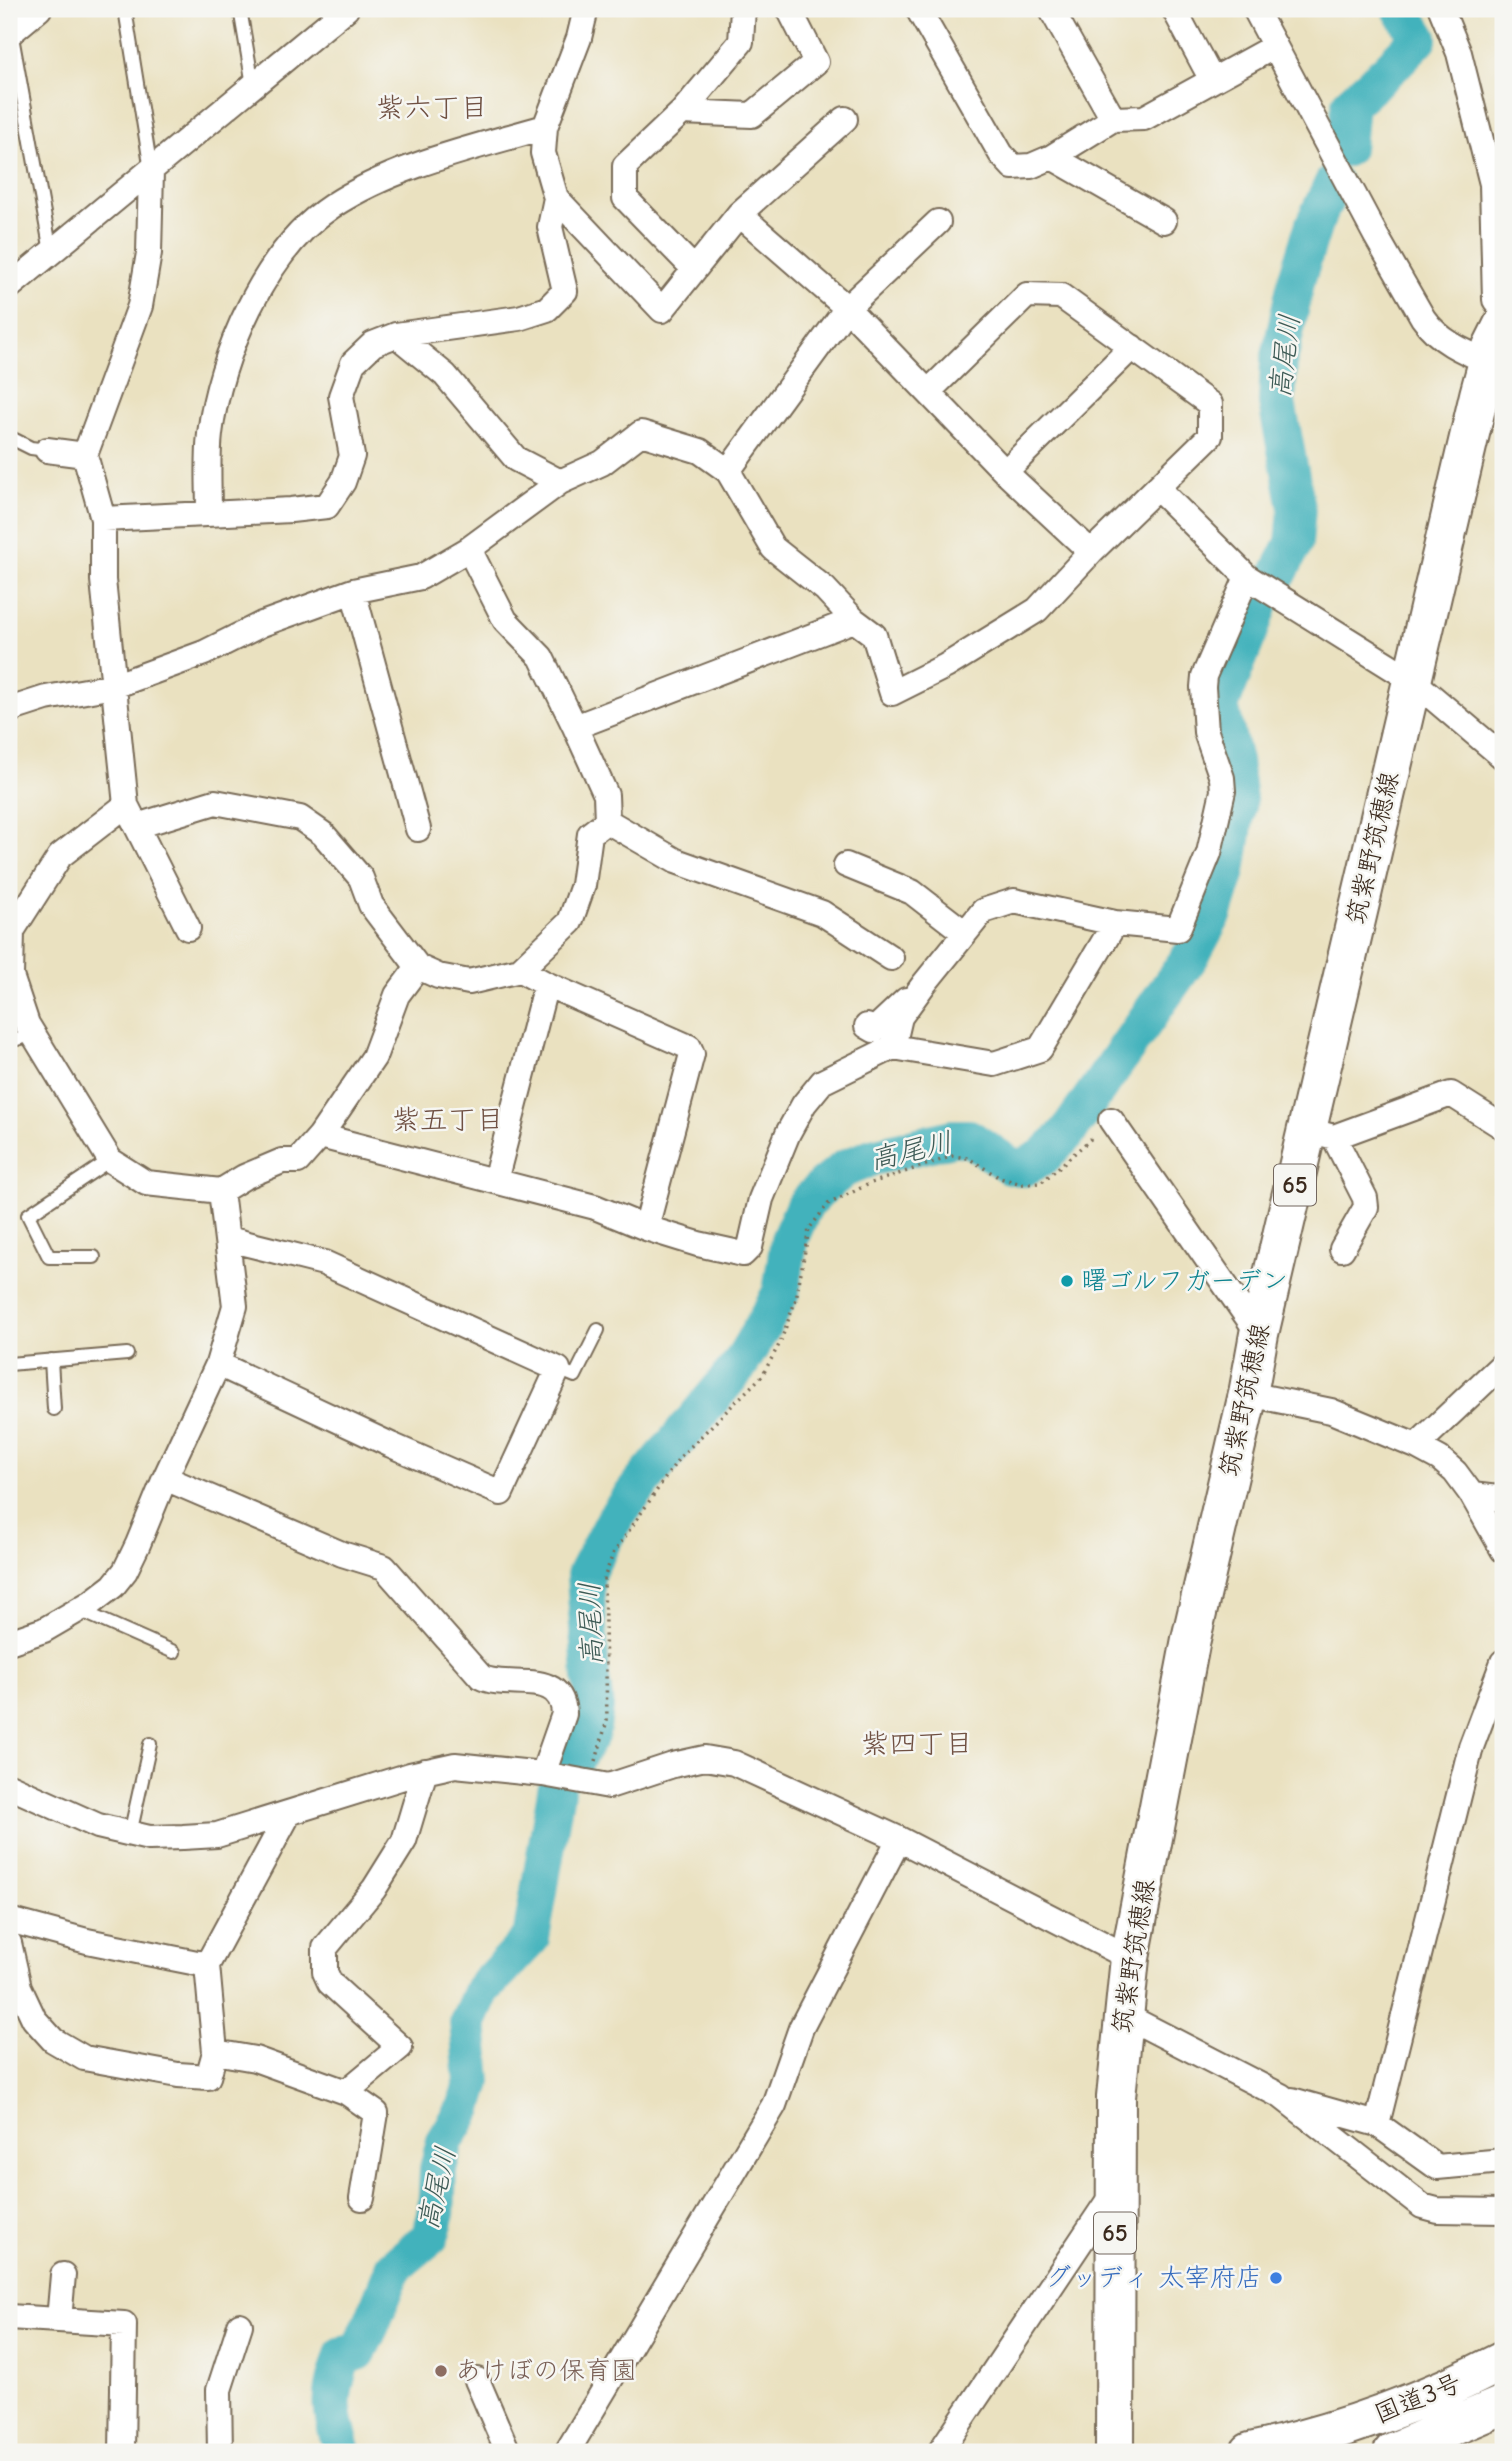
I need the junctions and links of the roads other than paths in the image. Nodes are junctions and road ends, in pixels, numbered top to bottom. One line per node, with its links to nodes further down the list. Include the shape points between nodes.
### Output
1 (39, 9): 13 (street)
2 (125, 9): 22 (lane)
3 (240, 9): 16 (lane)
4 (346, 9): 16 (street)
5 (586, 9): 20 (street)
6 (743, 9): 17 (street, via 741,42)
7 (789, 9): 17 (street, via 816,62 752,116)
8 (918, 9): 21 (street, via 1001,154 1013,167 1031,166)
9 (1051, 9): 19 (street)
10 (1174, 9): 15 (street)
11 (1255, 9): 14 (street)
12 (1441, 9): 31 (street, via 1459,53 1492,184 1495,300)
13 (10, 33): 27 (lane)
14 (1275, 46): 15 (street); 35 (street, via 1430,328 1449,344)
15 (1212, 80): 19 (street, via 1144,118)
16 (253, 85): 22 (street)
17 (682, 112): 28 (street, via 625,166 625,198)
18 (845, 119): 24 (street)
19 (1113, 119): 21 (street)
20 (545, 127): 23 (street, via 543,153); 44 (street, via 397,172 333,205 303,227 261,286 223,371 210,435)
21 (1052, 157): 25 (street)
22 (151, 171): 27 (street); 39 (street, via 149,253 140,306)
23 (556, 198): 28 (street, via 662,310); 33 (street, via 550,228 565,291 547,309 519,318)
24 (739, 214): 28 (street); 30 (street)
25 (1164, 221)
26 (938, 222): 30 (street)
27 (51, 252): 29 (street)
28 (693, 268)
29 (9, 288)
30 (847, 308): 36 (street); 40 (street)
31 (1503, 310)
32 (1503, 325): 35 (main road, 筑紫野筑穂線 / 65)
33 (396, 335): 42 (street, via 445,375 516,459); 44 (street, via 373,344 353,363 341,396 352,456 343,482 327,506)
34 (1132, 347): 36 (street, via 1061,296 1027,295); 41 (street); 43 (street, via 1210,404 1210,436)
35 (1487, 361): 51 (main road, 筑紫野筑穂線 / 65)
36 (929, 391): 41 (street)
37 (9, 437): 38 (lane)
38 (47, 450): 39 (street)
39 (85, 455): 45 (street)
40 (728, 471): 42 (street, via 700,451 641,433 602,463); 50 (street, via 773,548 825,589)
41 (1005, 471): 47 (street)
42 (560, 482): 46 (street)
43 (1157, 488): 47 (street); 48 (street)
44 (209, 514): 45 (street)
45 (103, 519): 52 (street, via 103,580)
46 (469, 549): 49 (street, via 421,577); 54 (street, via 505,620 541,657)
47 (1091, 552): 50 (street, via 1037,610 892,693 874,635)
48 (1247, 577): 51 (street); 60 (street, via 1204,676 1206,732 1223,778 1209,853 1178,929)
49 (353, 591): 52 (street); 58 (street)
50 (854, 620): 54 (street)
51 (1412, 680): 55 (street); 74 (main road, 筑紫野筑穂線 / 65)
52 (114, 686): 53 (street); 56 (street)
53 (9, 709)
54 (575, 727): 57 (street, via 606,795)
55 (1503, 757)
56 (132, 815): 61 (street); 64 (street, via 215,802 300,818 323,834 361,878 371,905); 69 (street, via 60,856 12,931 11,976)
57 (607, 821): 63 (street, via 676,861 822,913); 65 (street, via 590,834 583,885 569,922)
58 (418, 829)
59 (846, 865): 62 (street, via 912,892)
60 (1115, 923): 62 (street, via 1014,901 983,911); 71 (street, via 1040,1049 994,1064)
61 (188, 928)
62 (965, 933): 67 (street)
63 (891, 958)
64 (418, 967): 65 (street, via 469,982); 75 (street, via 397,995 374,1057)
65 (520, 970): 66 (street)
66 (546, 984): 77 (street); 79 (street, via 689,1047 692,1054)
67 (923, 984): 68 (street, via 874,1030); 71 (street, via 900,1017)
68 (867, 1026)
69 (33, 1035): 70 (lane); 76 (street)
70 (9, 1041)
71 (893, 1047): 79 (street, via 822,1082 804,1104 761,1199 750,1247 743,1254)
72 (1111, 1120): 84 (street)
73 (1503, 1127): 74 (street, via 1451,1094)
74 (1321, 1133): 81 (street, via 1365,1198 1366,1207); 84 (main road, 筑紫野筑穂線 / 65)
75 (320, 1136): 77 (street); 78 (street, via 298,1161 282,1161)
76 (110, 1160): 78 (street, via 146,1182); 82 (lane, via 28,1215 49,1257)
77 (495, 1181): 79 (street, via 595,1207)
78 (221, 1191): 80 (street)
79 (646, 1228)
80 (229, 1239): 88 (street, via 235,1306); 90 (street, via 324,1263)
81 (1342, 1249)
82 (94, 1257)
83 (598, 1330): 90 (lane, via 575,1376)
84 (1259, 1334): 91 (main road, 筑紫野筑穂線 / 65)
85 (127, 1354): 86 (lane)
86 (51, 1360): 87 (lane); 92 (lane)
87 (9, 1364)
88 (218, 1364): 90 (street, via 501,1493); 94 (street)
89 (1503, 1364): 93 (street)
90 (558, 1368)
91 (1248, 1394): 93 (street, via 1331,1411); 111 (main road, 筑紫野筑穂線 / 65, via 1191,1640)
92 (54, 1409)
93 (1416, 1446): 95 (street, via 1455,1472)
94 (165, 1478): 98 (street, via 125,1571); 104 (street, via 384,1567 481,1676 552,1689 564,1704 564,1714)
95 (1472, 1495): 96 (street); 97 (street)
96 (1503, 1495)
97 (1503, 1550)
98 (79, 1611): 99 (street); 100 (lane)
99 (9, 1642)
100 (174, 1652)
101 (1503, 1662): 118 (street, via 1471,1747)
102 (150, 1744): 107 (lane)
103 (425, 1770): 104 (street, via 455,1765); 106 (street); 116 (street, via 404,1841 374,1889 325,1948 330,1983 400,2047)
104 (543, 1774): 108 (street, via 609,1786 705,1758 734,1763)
105 (9, 1786): 107 (street, via 70,1816)
106 (289, 1813): 107 (street, via 217,1835 149,1838); 112 (street)
107 (130, 1834)
108 (900, 1839): 111 (street); 133 (street, via 801,2028 774,2105)
109 (9, 1920): 112 (street)
110 (9, 1942): 113 (street)
111 (1130, 1958): 114 (main road, 筑紫野筑穂線 / 65)
112 (207, 1965): 115 (street)
113 (14, 1989): 115 (street, via 42,2030 83,2058 208,2077)
114 (1122, 2014): 117 (street); 120 (main road, 筑紫野筑穂線 / 65)
115 (215, 2052): 116 (street, via 254,2059)
116 (346, 2092): 121 (street, via 376,2113)
117 (1281, 2096): 118 (street); 122 (street, via 1422,2206)
118 (1377, 2124): 119 (street, via 1437,2166)
119 (1503, 2161)
120 (1115, 2192): 134 (street); 135 (main road, 筑紫野筑穂線 / 65)
121 (362, 2198)
122 (1503, 2211)
123 (63, 2275): 125 (street)
124 (9, 2317): 125 (street)
125 (59, 2320): 130 (street, via 124,2324)
126 (240, 2325): 131 (street, via 219,2390)
127 (1503, 2361): 136 (main road, 国道3号, via 1360,2423)
128 (477, 2380): 132 (street)
129 (1503, 2405): 137 (main road, 国道3号)
130 (122, 2452)
131 (220, 2452)
132 (508, 2452)
133 (567, 2452)
134 (940, 2452)
135 (1115, 2452)
136 (1250, 2452)
137 (1393, 2452)

